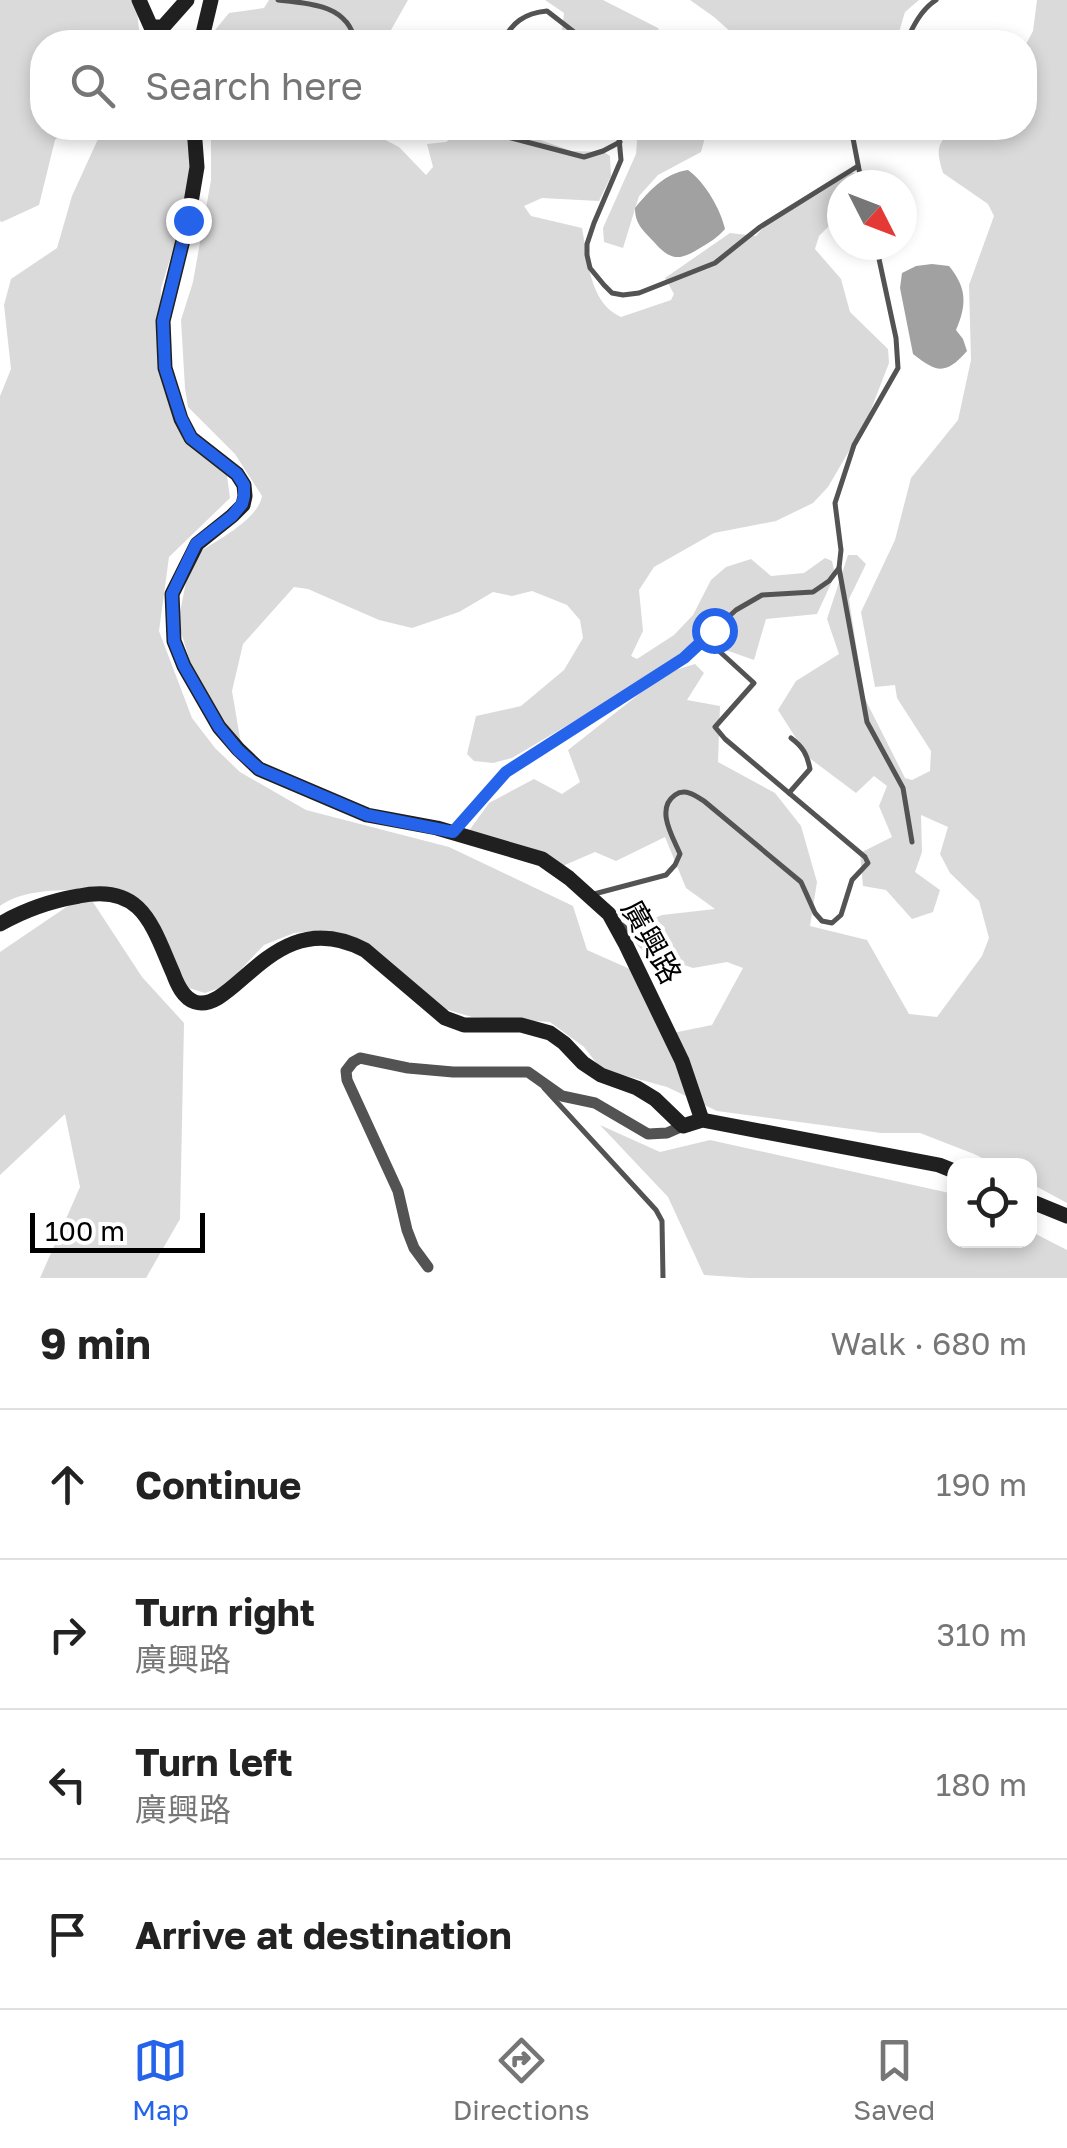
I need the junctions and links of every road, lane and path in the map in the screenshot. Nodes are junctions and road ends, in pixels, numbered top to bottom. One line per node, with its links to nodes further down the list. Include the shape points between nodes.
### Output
1 (139, 0): 2 (street, via 150,27 164,27)
2 (187, 0)
3 (211, 0): 6 (street)
4 (278, 0): 7 (lane, via 327,8)
5 (936, 0): 10 (lane)
6 (204, 30)
7 (351, 30)
8 (510, 30): 9 (lane, via 516,20 547,11)
9 (572, 30)
10 (911, 30)
11 (195, 140): 22 (street, 廣興路, via 198,166 163,321 165,368 191,438 237,474 244,496 232,516 196,544 179,579 172,594 174,641 219,727 259,769 367,815)
12 (519, 140): 14 (lane, via 584,157)
13 (853, 140): 15 (lane)
14 (620, 142): 15 (lane, via 621,160 587,244 590,268 622,295 716,262)
15 (858, 166): 16 (lane)
16 (859, 170)
17 (879, 260): 18 (lane, via 898,368 854,446 836,503)
18 (838, 568): 19 (lane, via 813,592 762,595); 23 (lane, via 867,722 903,788)
19 (726, 619): 21 (lane, via 718,651 754,683 715,727); 22 (lane, via 684,658 506,772)
20 (791, 738): 21 (lane, via 802,746 810,769)
21 (789, 793): 24 (lane, via 868,862 832,923 816,913 802,882 704,801 682,792 665,810 680,854 666,876)
22 (453, 832): 24 (street, 廣興路, via 542,859)
23 (912, 842)
24 (588, 895): 25 (street, 廣興路)
25 (612, 918): 27 (lane); 29 (street, 廣興路, via 682,1061)
26 (0, 924): 30 (street, via 50,902 99,892 120,895 148,917 180,990 205,1004 281,948 321,938 352,944 445,1018 550,1033 602,1075 655,1099)
27 (681, 972)
28 (528, 1072): 30 (street, via 562,1096 595,1103 648,1134); 34 (street, via 453,1072 360,1058 346,1071 398,1190 414,1248); 35 (lane, via 656,1210)
29 (702, 1120): 30 (street); 31 (street)
30 (682, 1126)
31 (947, 1168)
32 (1037, 1204): 33 (street)
33 (1067, 1216)
34 (428, 1267)
35 (663, 1278)

